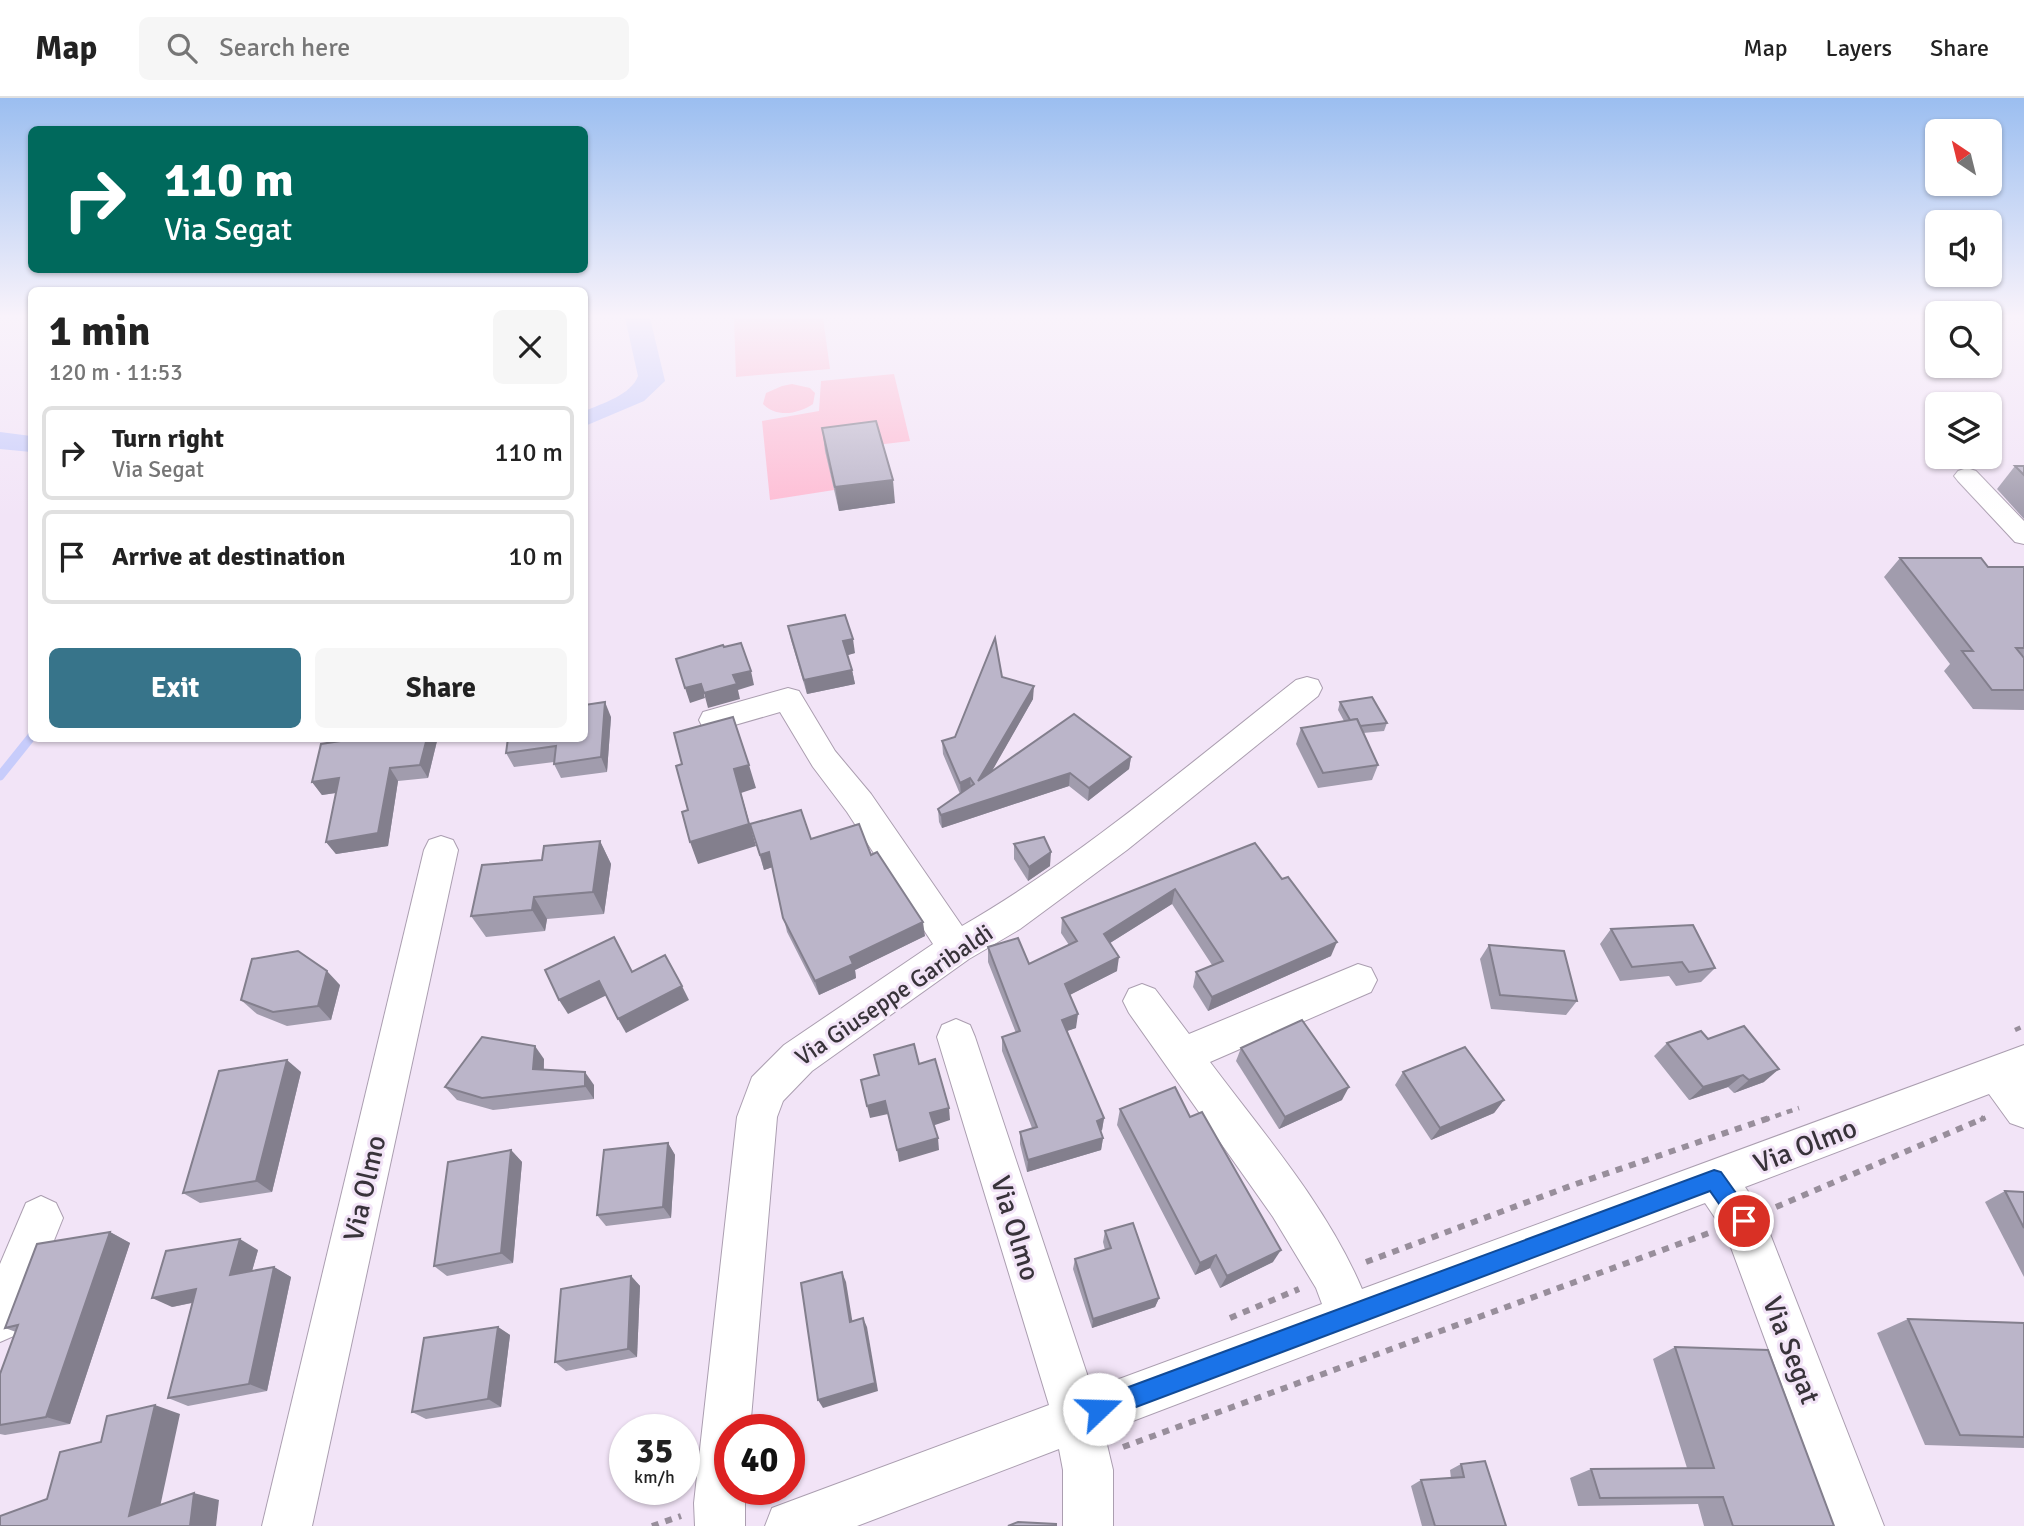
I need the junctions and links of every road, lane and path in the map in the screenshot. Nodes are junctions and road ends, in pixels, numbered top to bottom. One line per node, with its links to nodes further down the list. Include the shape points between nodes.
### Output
1 (1968, 477): 2 (street)
2 (2024, 536)
3 (1307, 688): 6 (street, Via Giuseppe Garibaldi, via 1115,840 1007,918)
4 (714, 720): 6 (street, via 788,699 824,759 859,803)
5 (441, 850): 18 (street, Via Olmo)
6 (956, 948): 19 (street, Via Giuseppe Garibaldi, via 798,1058 766,1090 757,1117)
7 (1358, 979): 10 (street)
8 (1142, 1001): 10 (street)
9 (956, 1037): 17 (street, Via Olmo)
10 (1182, 1056): 15 (street, via 1288,1202 1333,1275)
11 (2016, 1087): 12 (street, Via Olmo); 14 (path)
12 (1714, 1180): 14 (street, Via Segat); 15 (street, Via Olmo)
13 (41, 1218): 16 (street)
14 (1744, 1221): 17 (path, via 1359,1359); 22 (street, Via Segat)
15 (1350, 1316): 17 (street, Via Olmo)
16 (0, 1319)
17 (1081, 1440): 20 (street, Via Olmo); 21 (street)
18 (287, 1526)
19 (720, 1526)
20 (790, 1526)
21 (1088, 1526)
22 (1859, 1526)

